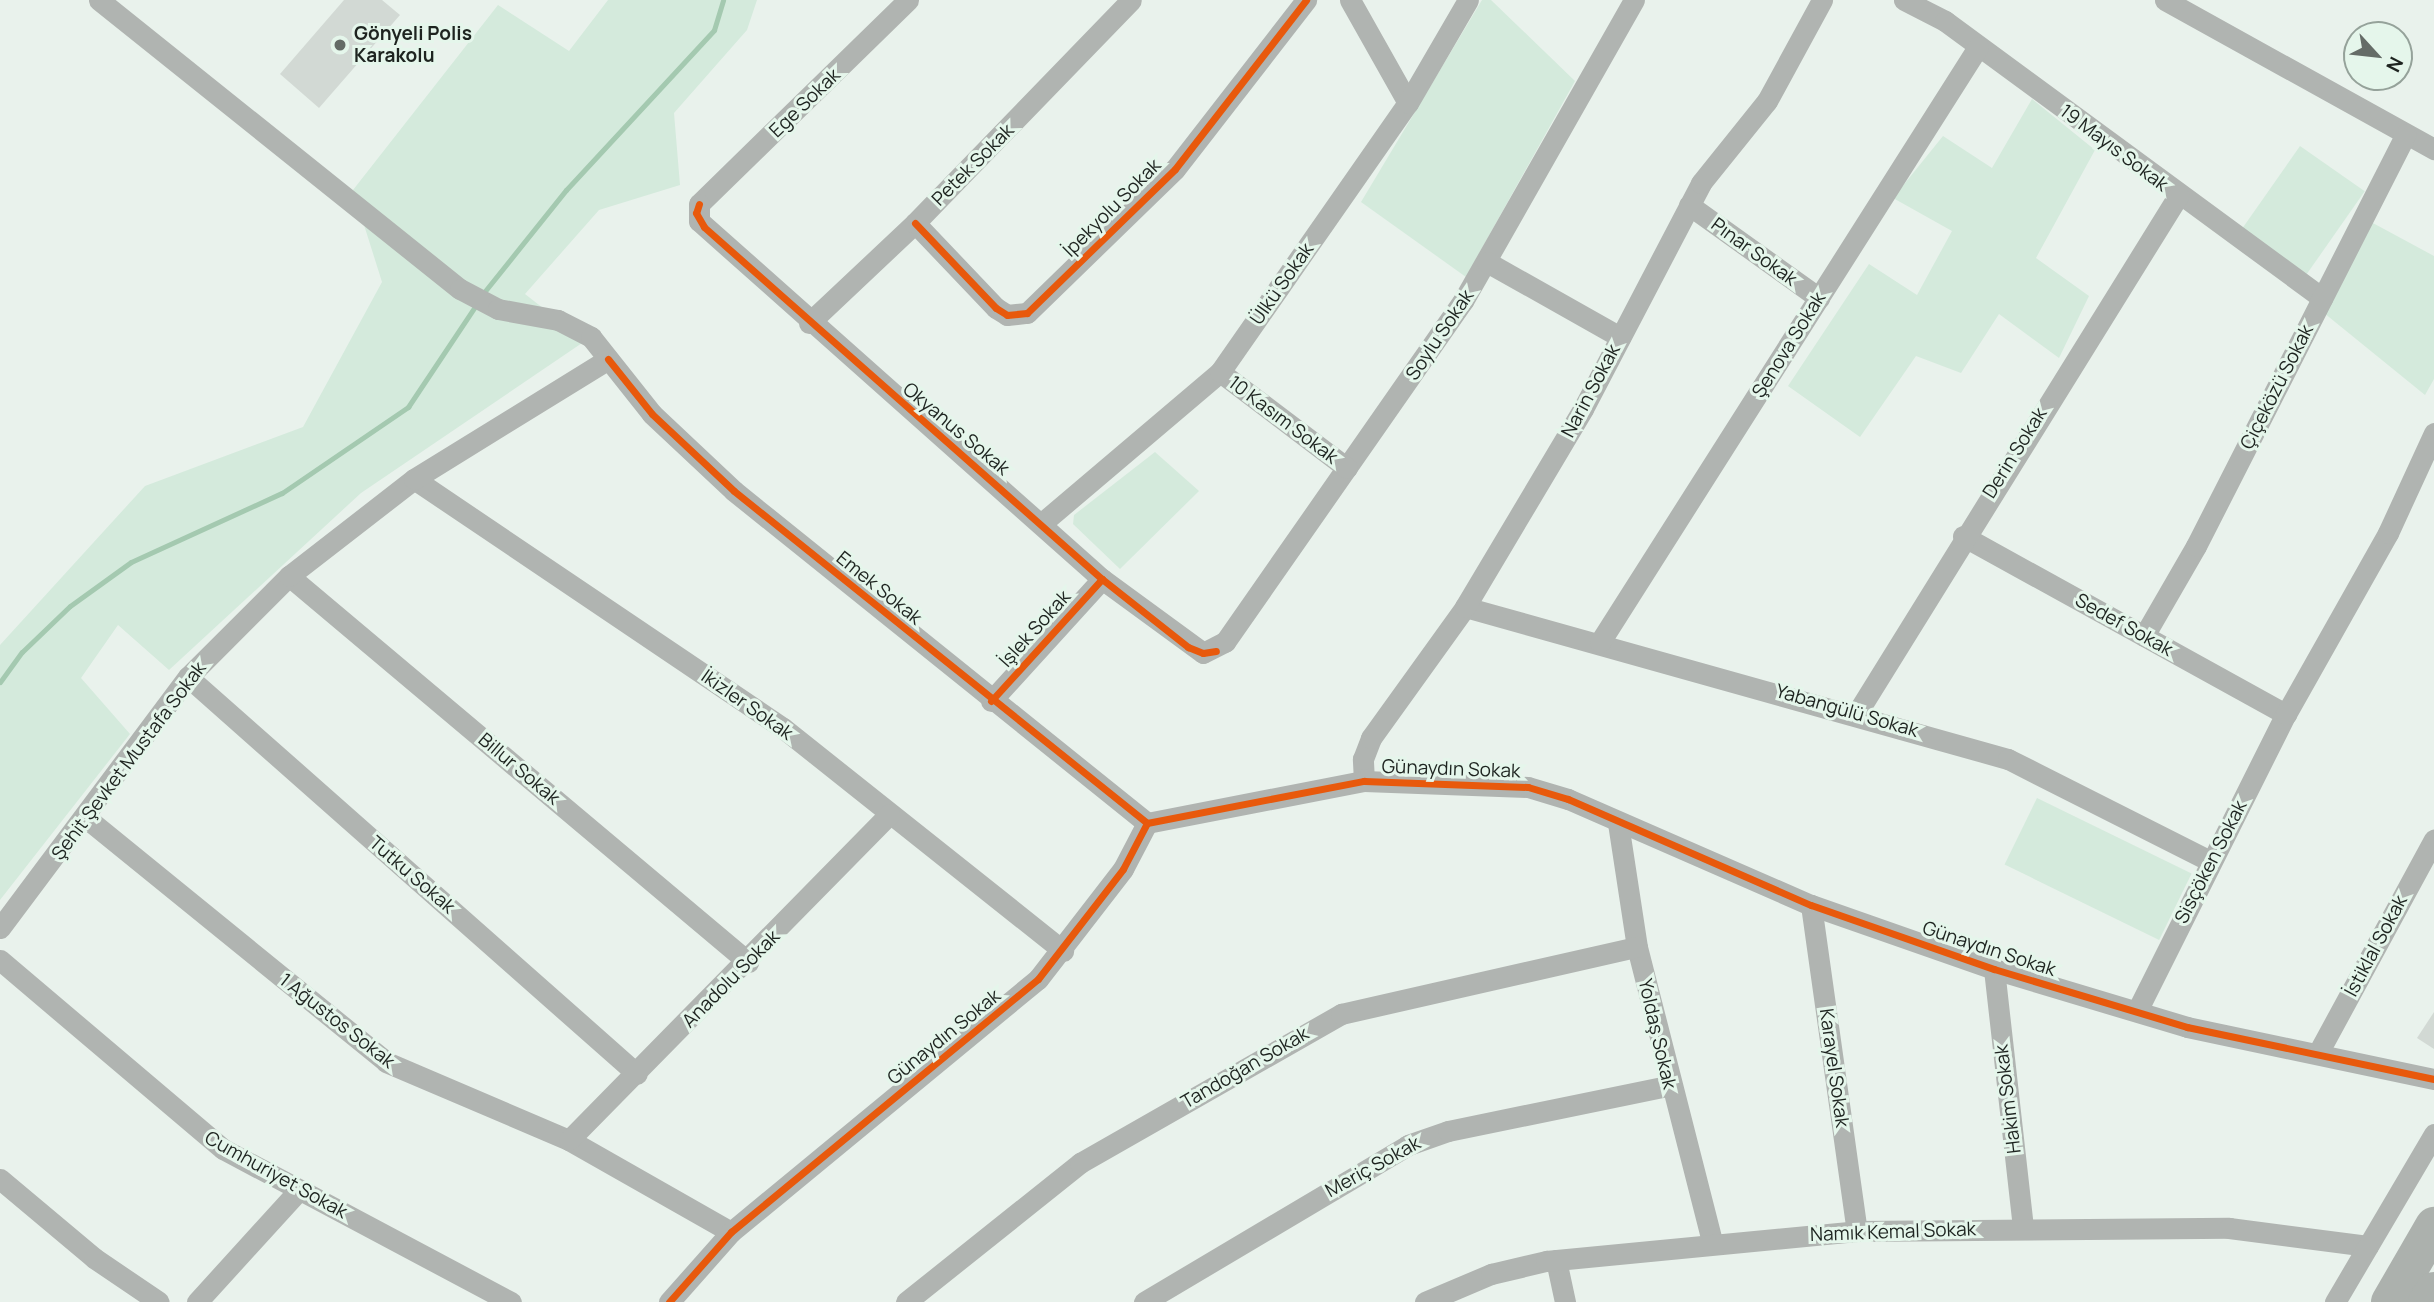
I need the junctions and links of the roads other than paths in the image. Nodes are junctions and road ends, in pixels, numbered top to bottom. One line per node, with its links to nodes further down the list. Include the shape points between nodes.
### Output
1 (99, 0): 24 (street, Emek Sokak, via 460,289 498,309 573,325 591,337)
2 (908, 0): 16 (street, Ege Sokak)
3 (1131, 0): 18 (street, Petek Sokak)
4 (1306, 0): 18 (street, İpekyolu Sokak, via 1175,169 1027,313 1002,312)
5 (1350, 0): 12 (street)
6 (1468, 0): 12 (street, Ülkü Sokak)
7 (1634, 0): 19 (street, Soylu Sokak)
8 (1822, 0): 17 (street, Narin Sokak, via 1767,100)
9 (1904, 0): 11 (street, 19 Mayıs Sokak)
10 (2165, 0): 13 (street)
11 (1978, 47): 15 (street, 19 Mayıs Sokak); 20 (street, Şenova Sokak)
12 (1408, 103): 25 (street, Ülkü Sokak)
13 (2406, 134): 14 (street); 21 (street, Çiçeközü Sokak)
14 (2434, 149)
15 (2178, 196): 21 (street, 19 Mayıs Sokak); 30 (street, Derin Sokak)
16 (699, 204): 22 (street, Okyanus Sokak, via 701,224)
17 (1689, 205): 20 (street, Pınar Sokak); 23 (street, Narin Sokak)
18 (915, 223): 22 (street, Petek Sokak)
19 (1487, 262): 23 (street); 27 (street, Soylu Sokak)
20 (1819, 299): 35 (street, Şenova Sokak)
21 (2322, 299): 34 (street, Çiçeközü Sokak, via 2196,546)
22 (809, 323): 29 (street, Okyanus Sokak)
23 (1620, 337): 33 (street, Narin Sokak)
24 (608, 359): 28 (street, Şehit Şevket Mustafa Sokak); 38 (street, Emek Sokak, via 652,414 734,491)
25 (1220, 372): 27 (street, 10 Kasım Sokak); 29 (street, Ülkü Sokak)
26 (2434, 433): 40 (street, Sisçöken Sokak, via 2388,533)
27 (1347, 468): 36 (street, Soylu Sokak)
28 (414, 480): 31 (street, Şehit Şevket Mustafa Sokak); 42 (street, İkizler Sokak, via 783,727)
29 (1042, 523): 32 (street, Okyanus Sokak)
30 (1963, 536): 34 (street, Sedef Sokak); 39 (street, Derin Sokak)
31 (289, 576): 37 (street, Şehit Şevket Mustafa Sokak); 53 (street, Billur Sokak)
32 (1102, 579): 36 (street, Okyanus Sokak, via 1188,647 1203,653); 38 (street, İşlek Sokak)
33 (1465, 607): 35 (street, Yabangülü Sokak); 41 (street, Narin Sokak, via 1371,738 1363,760)
34 (2144, 636): 40 (street, Sedef Sokak)
35 (1600, 642): 39 (street, Yabangülü Sokak)
36 (1216, 650)
37 (188, 677): 43 (street, Şehit Şevket Mustafa Sokak); 57 (street, Tutku Sokak)
38 (990, 701): 44 (street, Emek Sokak)
39 (1857, 713): 47 (street, Yabangülü Sokak, via 2008,759)
40 (2286, 714): 47 (street, Sisçöken Sokak)
41 (1364, 781): 44 (street, Günaydın Sokak); 45 (street, Günaydın Sokak, via 1528,787)
42 (889, 814): 51 (street, İkizler Sokak); 53 (street, Anadolu Sokak)
43 (85, 817): 49 (street, Şehit Şevket Mustafa Sokak); 61 (street, 1 Ağustos Sokak, via 386,1062)
44 (1147, 823): 51 (street, Günaydın Sokak, via 1123,869)
45 (1618, 823): 48 (street, Günaydın Sokak); 50 (street, Yoldaş Sokak)
46 (2434, 839): 56 (street, İstiklal Sokak)
47 (2210, 861): 55 (street, Sisçöken Sokak)
48 (1811, 905): 54 (street, Günaydın Sokak); 67 (street, Karayel Sokak)
49 (0, 928)
50 (1637, 947): 59 (street, Yoldaş Sokak); 77 (street, Tandoğan Sokak, via 1342,1014 1080,1163)
51 (1063, 951): 68 (street, Günaydın Sokak, via 1011,1003)
52 (0, 960): 64 (street, Cumhuriyet Sokak, via 203,1135)
53 (748, 962): 57 (street, Anadolu Sokak)
54 (1994, 969): 55 (street, Günaydın Sokak); 66 (street, Hakim Sokak)
55 (2137, 1011): 56 (street, Günaydın Sokak, via 2187,1027)
56 (2318, 1054): 58 (street, Günaydın Sokak)
57 (636, 1074): 61 (street, Anadolu Sokak)
58 (2434, 1079)
59 (1668, 1086): 69 (street, Yoldaş Sokak); 78 (street, Meriç Sokak, via 1415,1142)
60 (2434, 1134): 62 (street)
61 (569, 1140): 68 (street, 1 Ağustos Sokak)
62 (2427, 1163): 70 (street)
63 (0, 1179): 73 (street, via 94,1258)
64 (299, 1190): 74 (street); 75 (street, Cumhuriyet Sokak)
65 (2434, 1226): 82 (highway)
66 (2023, 1228): 67 (street, Namık Kemal Sokak); 70 (street, Namık Kemal Sokak, via 2229,1228)
67 (1857, 1231): 69 (street, Namık Kemal Sokak)
68 (730, 1232): 76 (street, Günaydın Sokak)
69 (1712, 1242): 71 (street, Namık Kemal Sokak)
70 (2368, 1246): 81 (street)
71 (1556, 1260): 79 (street, Namık Kemal Sokak, via 1491,1274); 80 (street)
72 (2434, 1291): 83 (highway)
73 (159, 1302)
74 (197, 1302)
75 (511, 1302)
76 (669, 1302)
77 (906, 1302)
78 (1144, 1302)
79 (1425, 1302)
80 (1565, 1302)
81 (2334, 1302)
82 (2390, 1302)
83 (2427, 1302)

